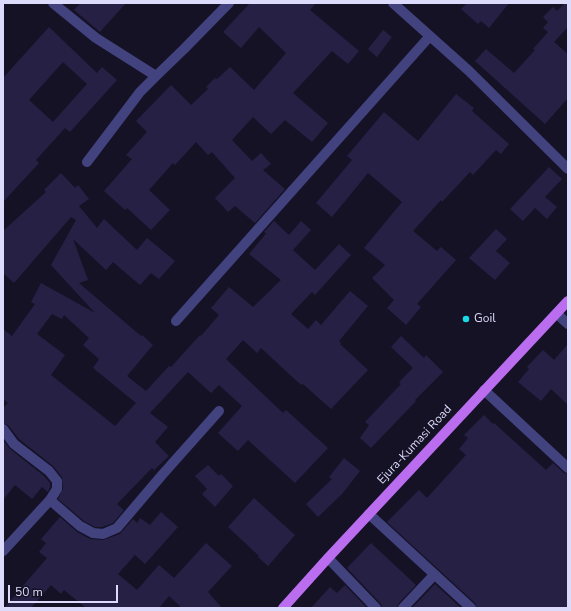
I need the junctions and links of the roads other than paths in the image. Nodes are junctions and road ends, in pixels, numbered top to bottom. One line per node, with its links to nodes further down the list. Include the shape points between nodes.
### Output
1 (53, 3): 5 (street, via 96,38)
2 (229, 3): 5 (street)
3 (393, 3): 4 (street)
4 (430, 36): 7 (street); 10 (street)
5 (156, 76): 6 (street, via 140,92)
6 (87, 162)
7 (568, 169)
8 (568, 301): 9 (main road, Ejura-Kumasi Road)
9 (557, 314): 11 (street); 12 (main road, Ejura-Kumasi Road)
10 (176, 321)
11 (568, 324)
12 (484, 390): 15 (street); 17 (main road, Ejura-Kumasi Road)
13 (219, 411): 16 (street, via 117,528 103,534 93,533 80,526)
14 (3, 430): 16 (street, via 14,444 58,481 57,489)
15 (568, 468)
16 (50, 500): 18 (street)
17 (369, 514): 19 (main road, Ejura-Kumasi Road); 20 (street)
18 (3, 551)
19 (328, 558): 21 (main road, Ejura-Kumasi Road); 22 (street)
20 (434, 575): 23 (street); 24 (street)
21 (284, 608)
22 (376, 608)
23 (403, 608)
24 (472, 608)

